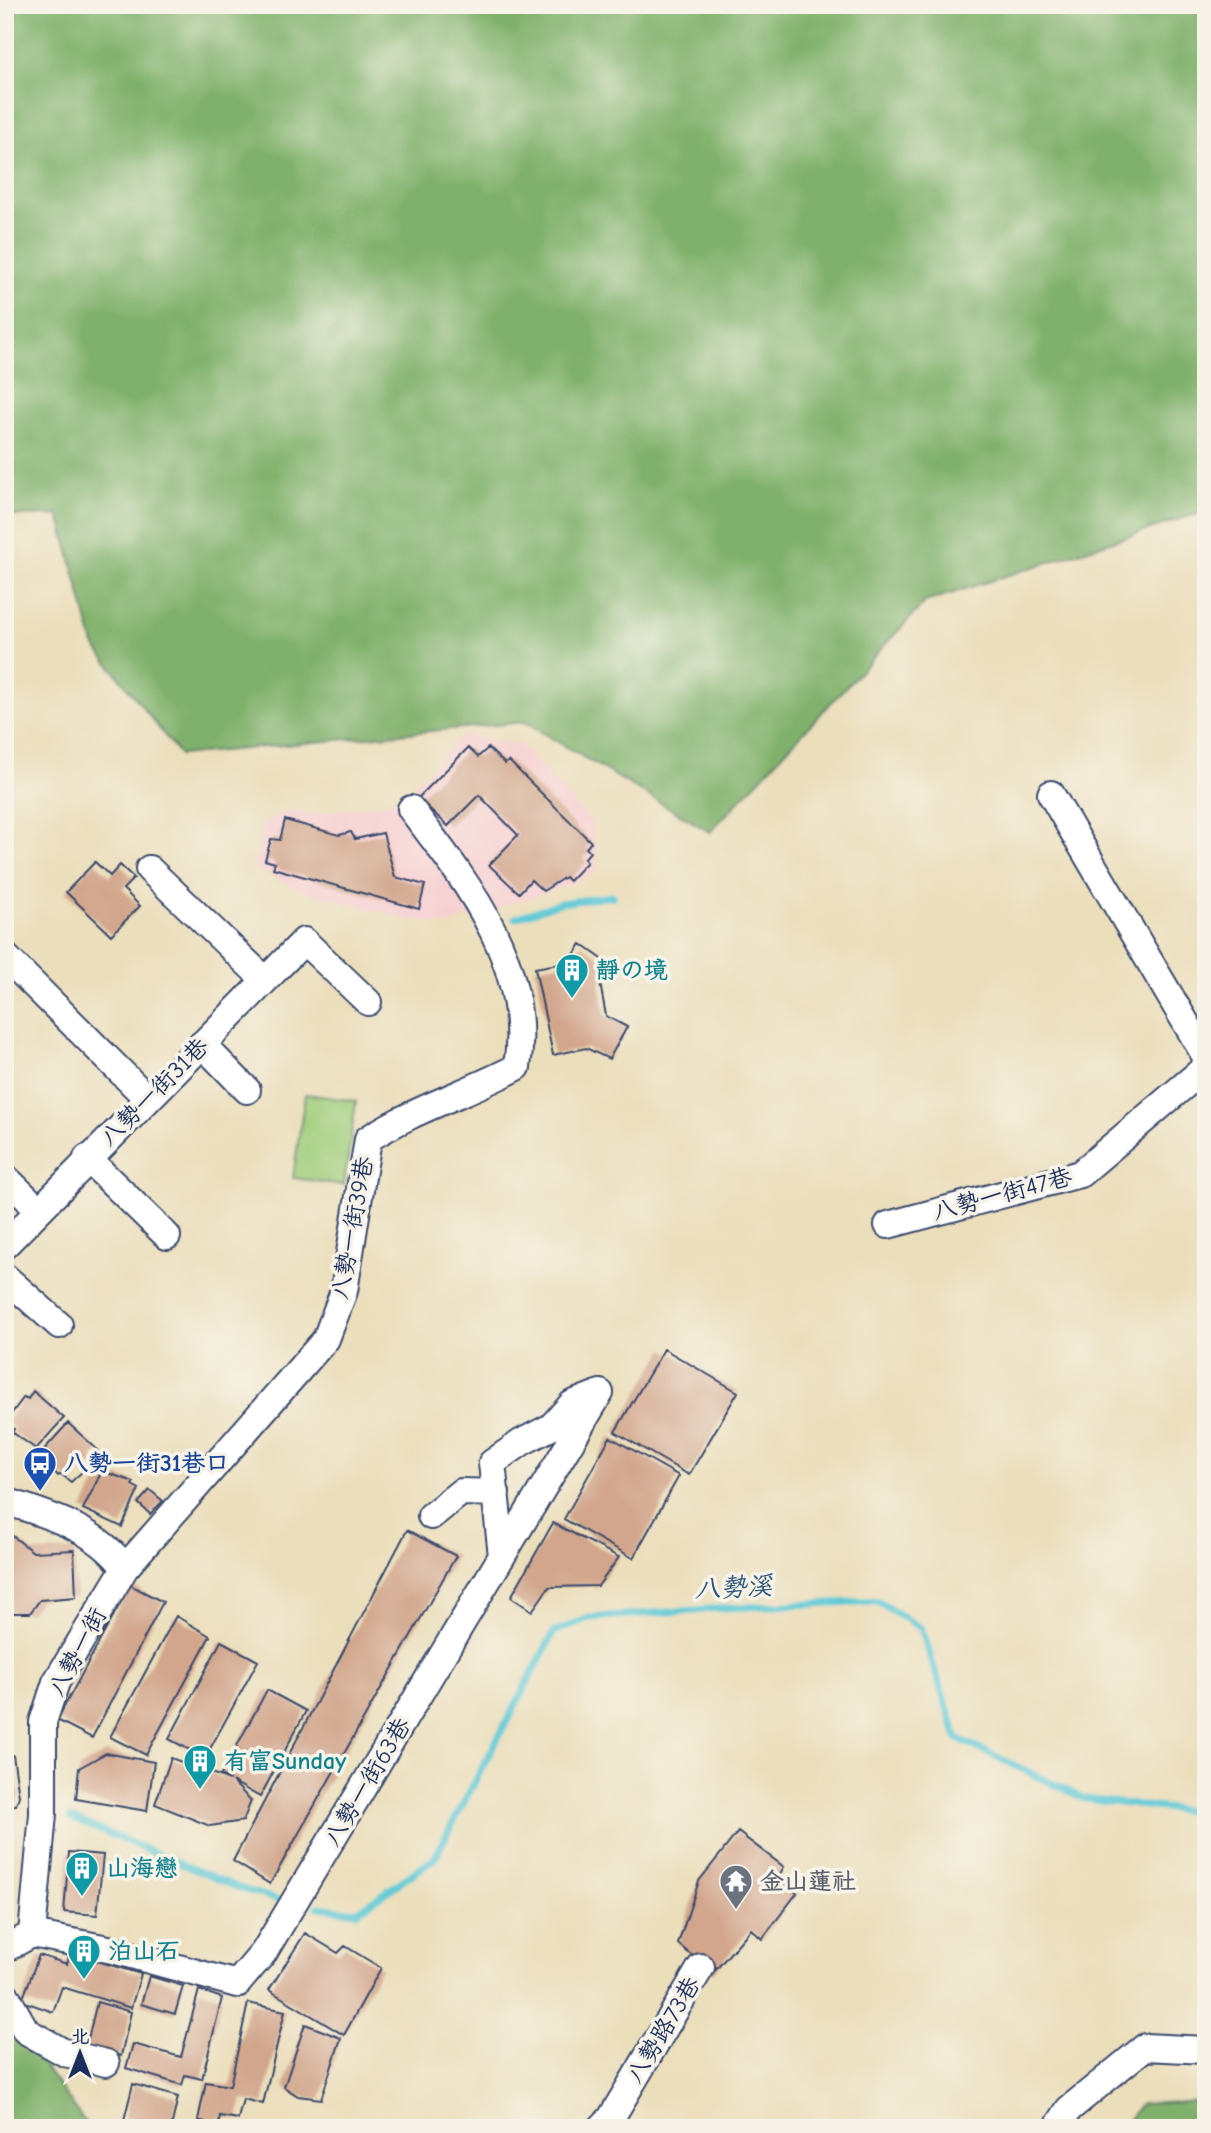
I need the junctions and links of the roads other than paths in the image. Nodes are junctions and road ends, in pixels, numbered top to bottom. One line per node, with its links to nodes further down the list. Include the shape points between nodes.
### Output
1 (1051, 794): 8 (street)
2 (411, 809): 24 (street, 八勢一街39巷, via 472,890 500,946 512,981 522,1038 517,1068 398,1119 368,1139 344,1291 326,1339)
3 (149, 869): 5 (street)
4 (5, 956): 11 (street)
5 (265, 980): 6 (street, 八勢一街31巷, via 304,941); 7 (street, 八勢一街31巷)
6 (368, 1002)
7 (202, 1044): 10 (street); 11 (street, 八勢一街31巷)
8 (1206, 1057)
9 (1206, 1067): 15 (street, 八勢一街47巷, via 1080,1174)
10 (247, 1090)
11 (147, 1098): 12 (street, 八勢一街31巷)
12 (88, 1158): 14 (street, 八勢一街31巷); 16 (street)
13 (5, 1177): 14 (street)
14 (39, 1210): 17 (street, 八勢一街31巷)
15 (888, 1225)
16 (167, 1236)
17 (5, 1245)
18 (5, 1277): 19 (street)
19 (59, 1325)
20 (496, 1493): 22 (street, via 461,1492); 23 (street); 23 (street, 八勢一街63巷, via 492,1464 522,1441 551,1427 572,1404 600,1394)
21 (5, 1501): 24 (street, via 59,1519 112,1550)
22 (431, 1516)
23 (502, 1556): 25 (street, 八勢一街63巷, via 264,1952 237,1984 113,1950)
24 (125, 1568): 25 (street, 八勢一街, via 56,1682 43,1722 43,1814)
25 (32, 1934): 26 (street)
26 (5, 1948)
27 (701, 1967): 31 (street, 八勢路73巷)
28 (5, 1994): 30 (street, via 26,2031 65,2053)
29 (1206, 2050): 32 (street, via 1145,2047 1069,2109)
30 (106, 2063)
31 (601, 2128)
32 (1056, 2128)

